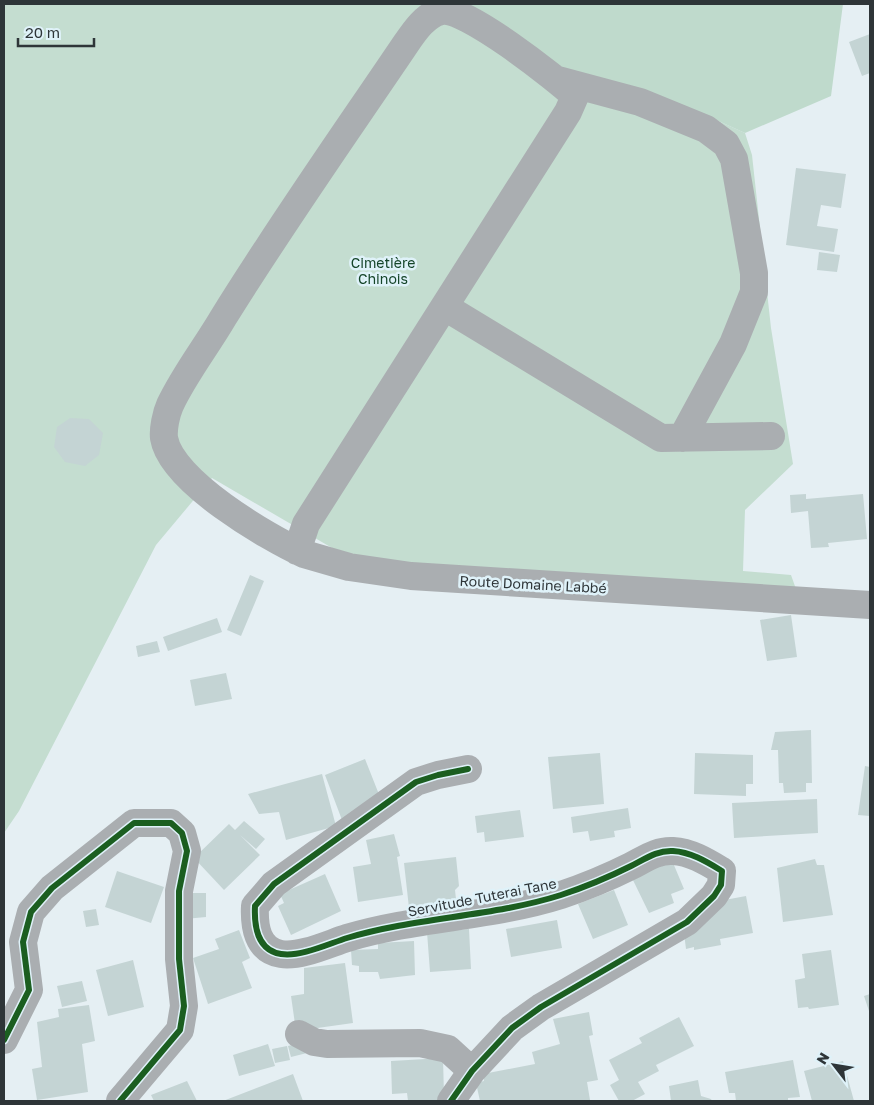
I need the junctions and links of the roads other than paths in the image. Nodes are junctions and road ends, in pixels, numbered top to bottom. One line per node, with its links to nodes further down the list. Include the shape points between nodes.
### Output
1 (558, 80): 2 (street, via 575,96 568,112); 4 (street, via 640,102 706,129 726,144 734,159 754,292 733,344); 5 (street, Route Domaine Labbé, via 471,19 450,10 440,11 421,24 290,212 170,406 164,439 188,476 213,499)
2 (445, 307): 4 (street, via 661,438); 5 (street, via 306,524)
3 (771, 436): 4 (street)
4 (682, 438)
5 (297, 551): 6 (street, Route Domaine Labbé, via 349,567 411,576)
6 (870, 605)
7 (468, 769): 10 (street, Servitude Tuterai Tane, via 416,782 274,884 255,906 258,936 267,949 281,954 300,952 358,935 523,905 591,884 656,853 674,851 702,858 722,871 721,885 714,896 687,922 541,1007 512,1028)
8 (299, 1034): 10 (street, via 327,1044 411,1042 448,1049)
9 (4, 1040): 11 (street, via 29,990 23,942 31,912 52,888 134,823 171,823 182,833 187,852 179,891 179,959 184,1006 180,1030)
10 (472, 1071): 12 (street, Servitude Tuterai Tane)
11 (120, 1101)
12 (451, 1101)

